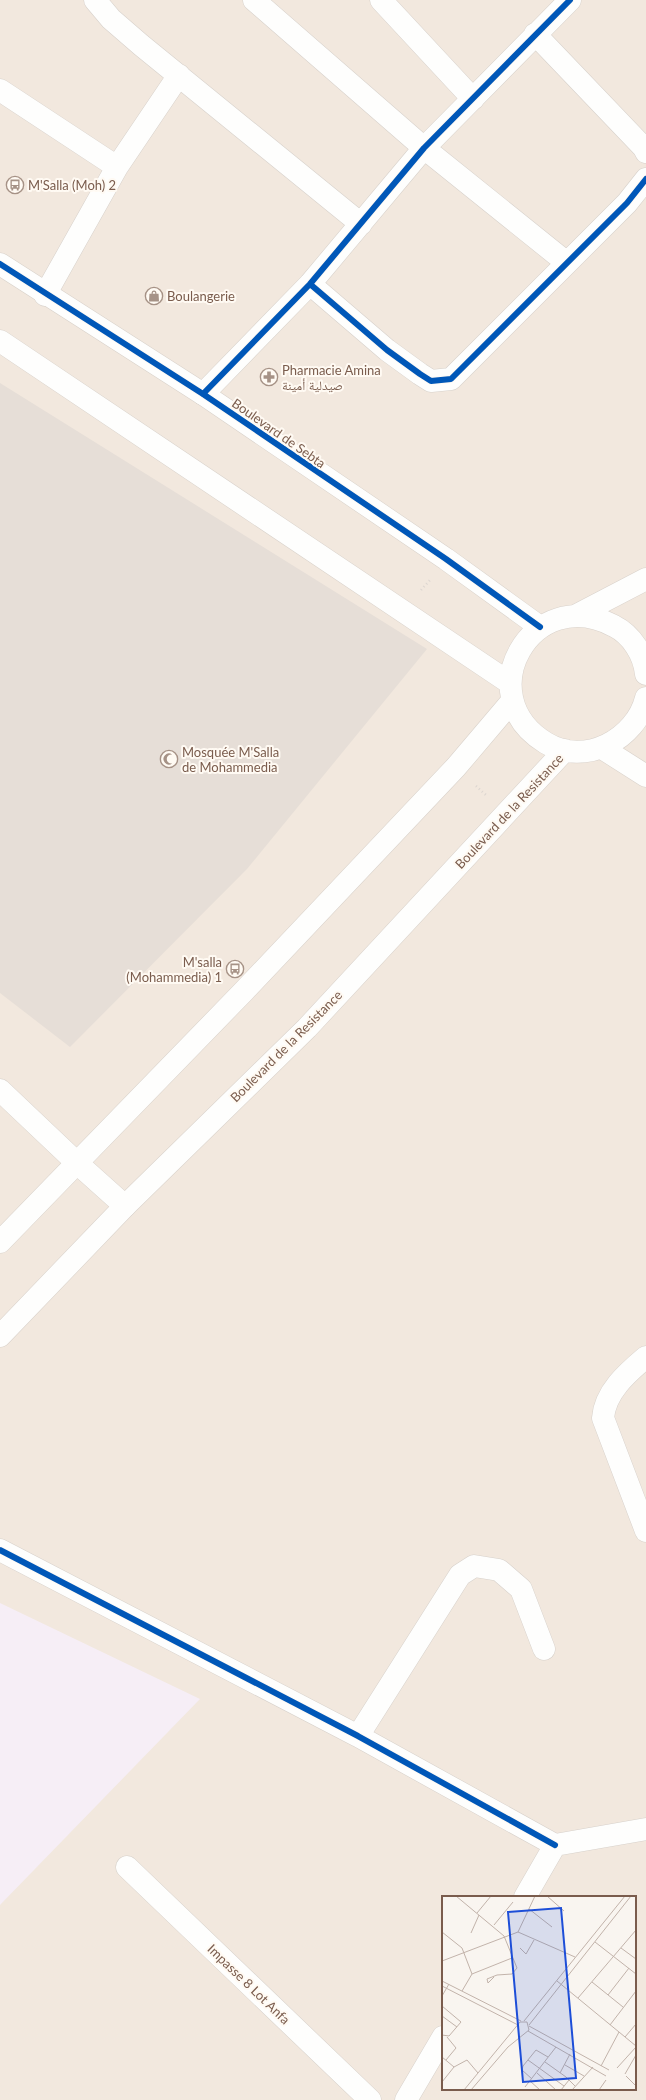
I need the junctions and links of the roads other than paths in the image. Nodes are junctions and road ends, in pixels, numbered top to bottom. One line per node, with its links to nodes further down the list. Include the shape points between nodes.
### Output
1 (95, 0): 6 (street, via 111,19)
2 (254, 0): 9 (street)
3 (381, 0): 8 (street)
4 (564, 2): 5 (street)
5 (535, 34): 8 (street); 10 (street)
6 (179, 75): 11 (street); 13 (street)
7 (0, 90): 11 (street)
8 (473, 99): 9 (street)
9 (424, 148): 13 (street); 14 (street)
10 (646, 152)
11 (117, 167): 17 (street)
12 (646, 179): 14 (street, via 627,203)
13 (361, 224): 16 (street)
14 (567, 263): 16 (street, via 451,379 440,381 431,381 392,354)
15 (0, 264): 17 (street, Boulevard de Sebta)
16 (310, 284): 19 (street)
17 (45, 295): 19 (street, Boulevard de Sebta)
18 (0, 341): 24 (street, via 404,612)
19 (203, 394): 22 (street, Boulevard de Sebta, via 446,559)
20 (646, 579): 21 (street)
21 (577, 615): 22 (street, via 558,619); 23 (street, via 600,618 620,629 636,645)
22 (540, 627): 24 (street, via 524,642 514,661)
23 (646, 674)
24 (511, 692): 27 (street, via 520,718 532,733 547,744); 30 (street, via 456,767)
25 (646, 700): 26 (street, via 636,722 621,738)
26 (602, 748): 27 (street); 28 (street)
27 (565, 750): 31 (street, Boulevard de la Resistance, via 307,1028)
28 (646, 776)
29 (0, 1090): 30 (street)
30 (77, 1163): 31 (street); 32 (street)
31 (125, 1206): 33 (street, Boulevard de la Resistance)
32 (0, 1242)
33 (0, 1336)
34 (646, 1357): 35 (street, via 611,1392 603,1418)
35 (646, 1531)
36 (0, 1550): 38 (street)
37 (544, 1649): 38 (street, via 521,1589 498,1570 474,1566 460,1575)
38 (358, 1736): 40 (street)
39 (646, 1829): 40 (street)
40 (555, 1845): 42 (street)
41 (127, 1867): 44 (street, Impasse 8 Lot Anfa)
42 (526, 1896)
43 (442, 2039): 45 (street)
44 (370, 2100)
45 (406, 2100)

